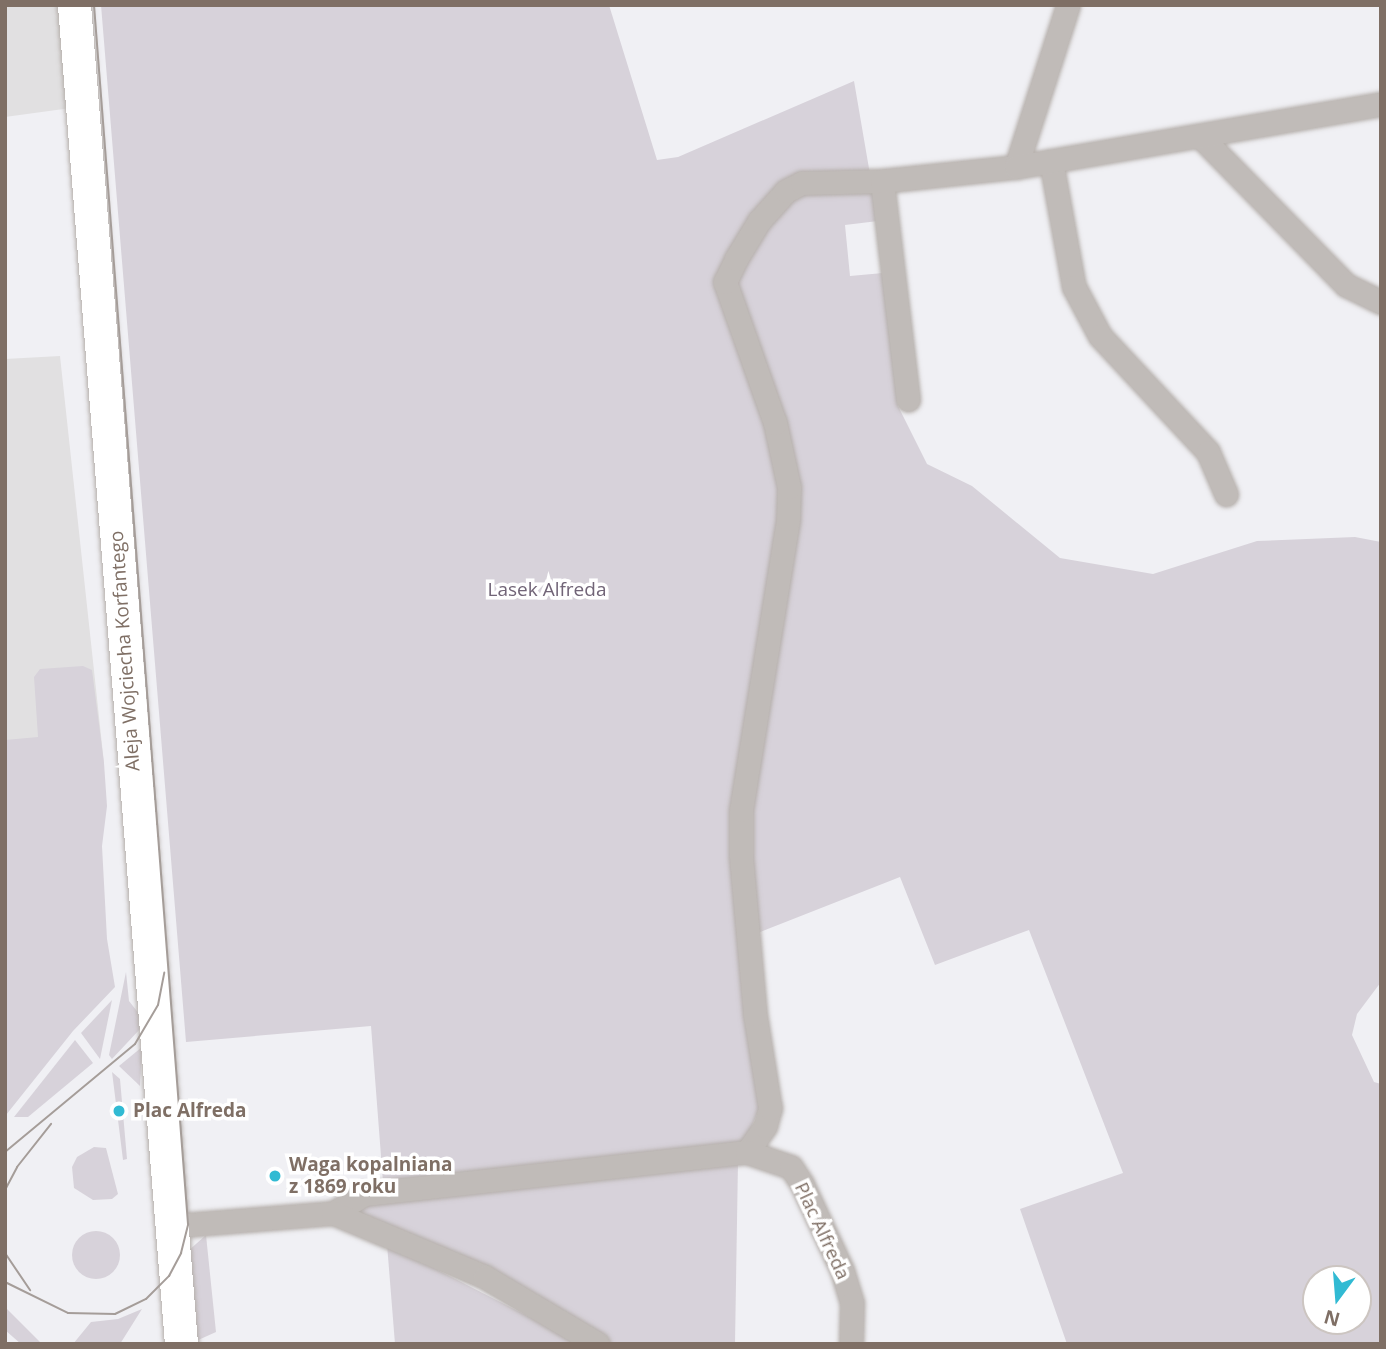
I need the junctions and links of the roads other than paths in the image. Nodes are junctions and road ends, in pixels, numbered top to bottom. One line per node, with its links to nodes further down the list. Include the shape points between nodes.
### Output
1 (74, 5): 13 (main road, Aleja Wojciecha Korfantego)
2 (1068, 5): 6 (street)
3 (1381, 102): 4 (street)
4 (1200, 136): 5 (street); 8 (street, via 1346,285)
5 (1051, 161): 6 (street); 10 (street, via 1074,287 1100,336 1208,452)
6 (1016, 167): 7 (street)
7 (882, 181): 9 (street); 11 (street, via 802,183 786,191 759,221 725,282 775,423 789,487 788,519 741,810 755,1014 770,1108)
8 (1381, 302)
9 (908, 399)
10 (1226, 494)
11 (747, 1152): 12 (street, Plac Alfreda, via 365,1194); 18 (street, Plac Alfreda, via 790,1167 802,1184 842,1270 852,1303)
12 (333, 1213): 13 (street, Plac Alfreda); 17 (street, Plac Alfreda, via 485,1277)
13 (171, 1226): 14 (main road, Aleja Wojciecha Korfantego)
14 (175, 1297): 15 (main road, Aleja Wojciecha Korfantego); 16 (main road, Aleja Wojciecha Korfantego)
15 (155, 1344)
16 (181, 1344)
17 (598, 1344)
18 (851, 1344)

